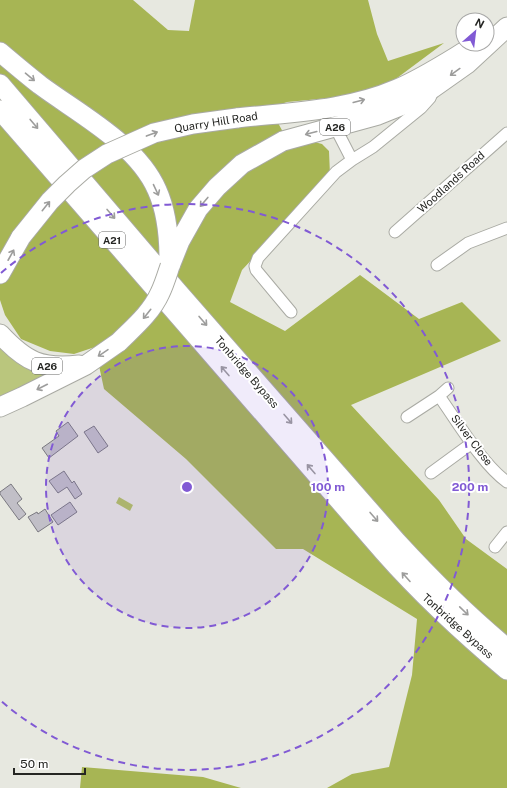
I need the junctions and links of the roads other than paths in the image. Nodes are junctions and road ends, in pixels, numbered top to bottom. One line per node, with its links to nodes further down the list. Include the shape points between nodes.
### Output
1 (506, 28): 2 (highway, A26); 6 (highway, A26, one-way to 6, via 467,64)
2 (495, 34)
3 (0, 52): 14 (highway, one-way to 14, via 135,157 157,190)
4 (464, 52): 7 (highway, Quarry Hill Road / A26, one-way to 4, via 396,89)
5 (0, 84): 31 (highway, Tonbridge Bypass / A21, one-way to 31, via 397,542 431,579)
6 (433, 88): 9 (highway, A26, via 378,116); 11 (street, via 430,98 421,108 373,147)
7 (329, 109): 9 (street); 16 (highway, Quarry Hill Road / A26, one-way to 7, bridge, via 21,237 50,201 84,169 107,154 154,132 193,124)
8 (0, 110): 32 (highway, Tonbridge Bypass / A21, one-way to 8, via 418,590 389,558)
9 (334, 127): 11 (street); 14 (highway, A26, one-way to 14, via 283,141 242,164 217,187)
10 (507, 133): 13 (street, Woodlands Road)
11 (352, 160): 17 (street, via 336,172 258,258 256,270)
12 (507, 228): 15 (street, via 468,243)
13 (395, 232)
14 (174, 238): 21 (highway, A26, one-way to 21, bridge, via 170,266 152,307 120,342)
15 (437, 265)
16 (0, 274)
17 (291, 312)
18 (0, 324): 20 (highway, A26)
19 (0, 334): 20 (highway)
20 (13, 348): 21 (highway, A26, via 41,365)
21 (86, 365): 24 (highway, A26, one-way to 24)
22 (448, 388): 23 (street)
23 (439, 396): 25 (street); 26 (street, Silver Close)
24 (0, 407)
25 (407, 416)
26 (472, 443): 27 (street); 28 (street, Silver Close)
27 (431, 473)
28 (507, 482)
29 (507, 532): 30 (street)
30 (496, 547)
31 (507, 648)
32 (507, 670)

